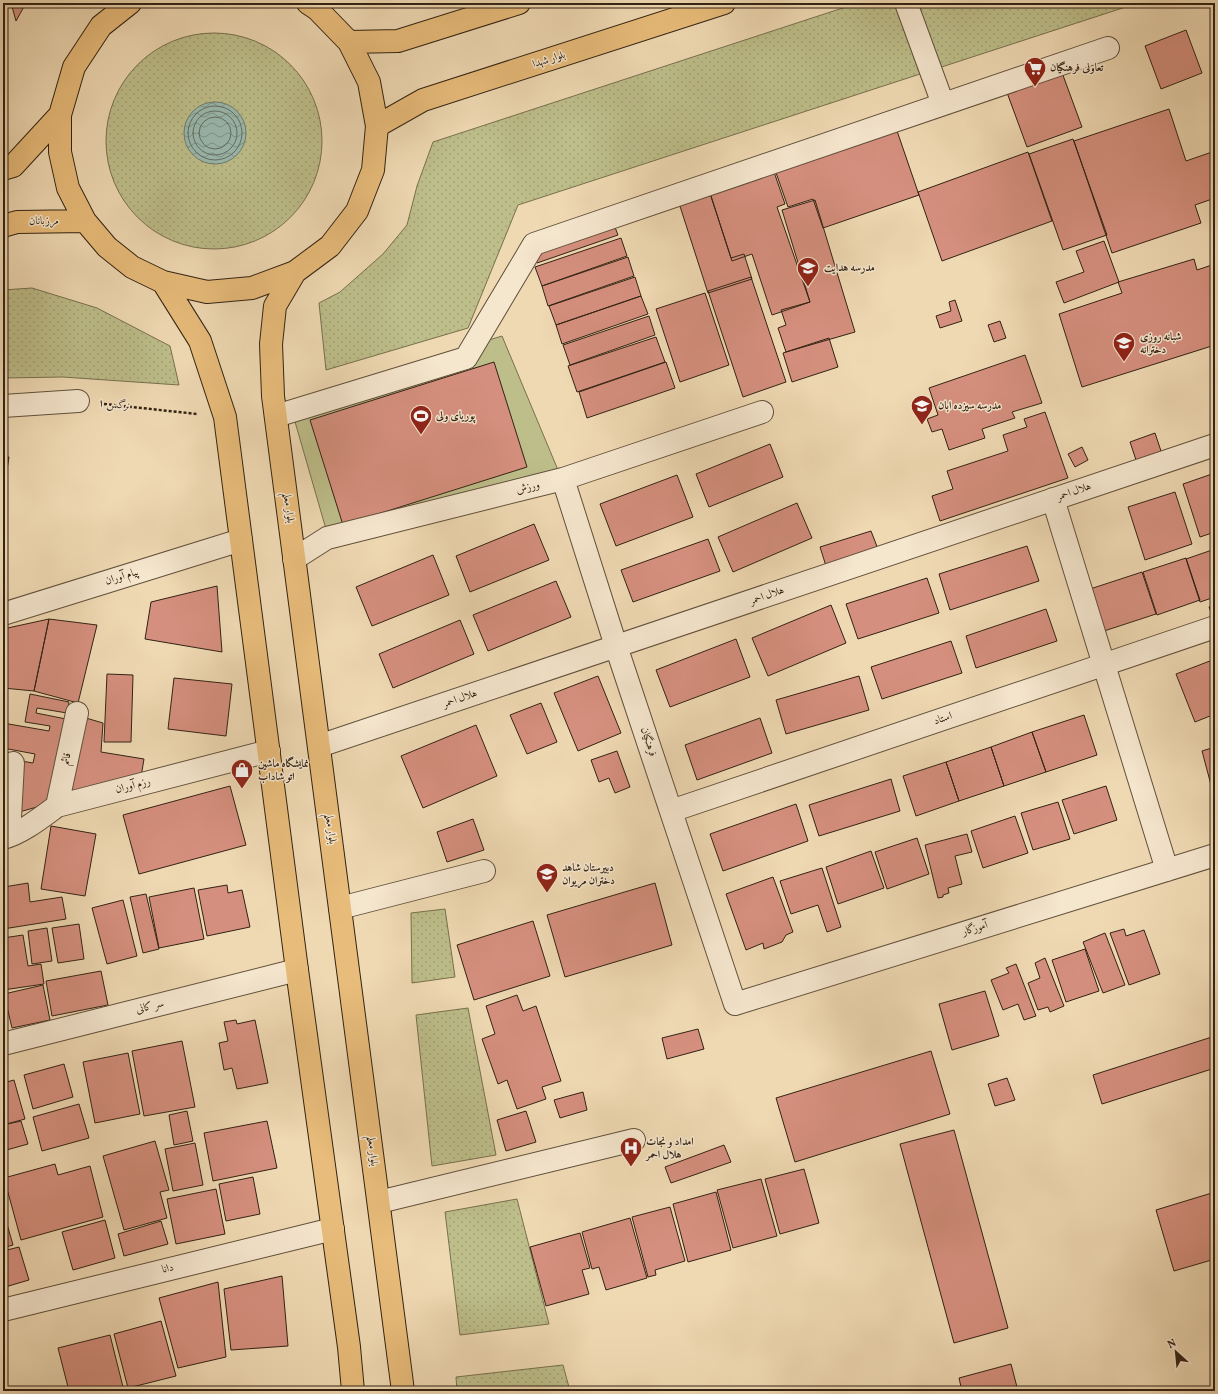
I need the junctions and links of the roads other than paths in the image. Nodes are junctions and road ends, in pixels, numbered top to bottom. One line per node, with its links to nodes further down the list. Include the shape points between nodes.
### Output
1 (130, 3): 9 (main road, via 101,26 74,67)
2 (308, 3): 6 (main road, via 317,8)
3 (519, 3): 6 (main road, via 398,41)
4 (724, 3): 10 (main road, بلوار شهدا, via 423,100)
5 (906, 3): 8 (street)
6 (349, 42): 10 (main road, via 369,82)
7 (1108, 48): 8 (street)
8 (943, 104): 19 (street, via 534,244 466,358)
9 (60, 115): 11 (main road, via 13,166); 12 (main road, via 60,152 68,188)
10 (378, 126): 14 (main road, via 373,170 357,211 330,246)
11 (3, 169)
12 (85, 221): 13 (main road, مرزبانان, via 17,222); 15 (main road, via 107,247 132,267)
13 (3, 226)
14 (295, 272): 15 (main road, via 252,288 207,292); 19 (main road, بلوار معلم, via 275,306 271,344)
15 (163, 282): 23 (main road, via 200,341 225,417)
16 (78, 401): 17 (street)
17 (3, 406)
18 (762, 412): 21 (street, ورزش)
19 (276, 416): 24 (main road, بلوار معلم)
20 (1215, 445): 22 (street, هلال احمر)
21 (563, 479): 24 (street, ورزش, via 327,538); 27 (street, فرهنگیان)
22 (1054, 499): 27 (street, هلال احمر); 28 (street)
23 (241, 540): 25 (street, پیام آوران); 31 (main road)
24 (294, 559): 30 (main road, بلوار معلم)
25 (3, 614)
26 (1215, 627): 28 (street, استاد)
27 (616, 646): 30 (street, هلال احمر); 34 (street, فرهنگیان)
28 (1104, 665): 34 (street, استاد); 37 (street)
29 (77, 713): 33 (street, قائم)
30 (319, 746): 39 (main road, بلوار معلم)
31 (269, 751): 33 (street, رزم آوران); 40 (main road)
32 (13, 763): 35 (street)
33 (57, 806): 35 (street, رزم آوران, via 38,820)
34 (671, 811): 41 (street, فرهنگیان)
35 (6, 837)
36 (1215, 855): 37 (street, آموزگار)
37 (1167, 870): 41 (street, آموزگار)
38 (484, 871): 39 (street)
39 (340, 908): 44 (main road, بلوار معلم)
40 (297, 970): 42 (street, سر کانی); 45 (main road)
41 (735, 1004)
42 (3, 1044)
43 (634, 1140): 44 (street)
44 (379, 1202): 48 (main road, بلوار معلم)
45 (333, 1228): 46 (street, دانا); 47 (main road)
46 (3, 1310)
47 (353, 1391)
48 (403, 1391)

